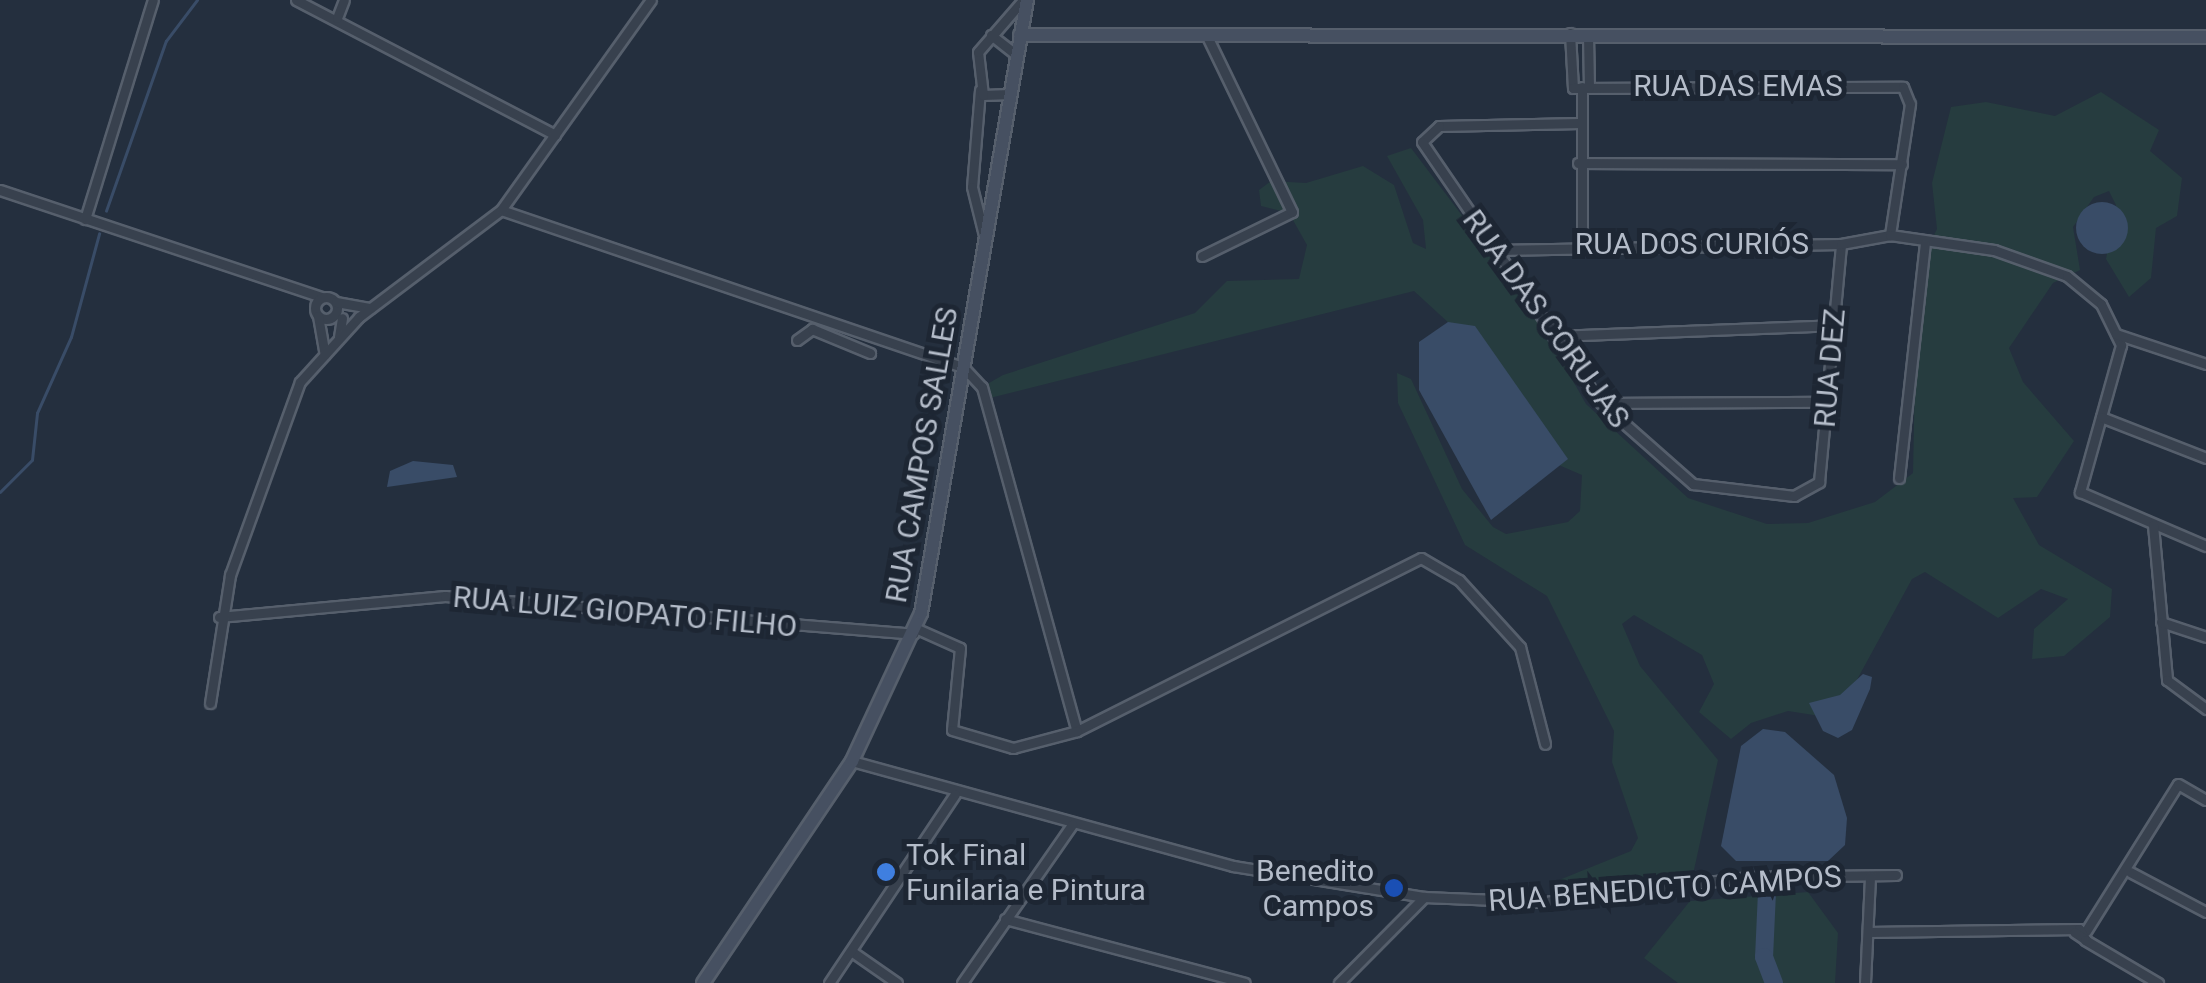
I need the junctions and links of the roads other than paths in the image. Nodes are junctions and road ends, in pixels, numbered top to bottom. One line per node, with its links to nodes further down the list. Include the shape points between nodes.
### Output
1 (154, 0): 23 (street)
2 (296, 0): 6 (street)
3 (344, 0): 6 (street)
4 (651, 0): 18 (street)
5 (1025, 0): 9 (street); 10 (street, RUA CAMPOS SALLES)
6 (336, 18): 18 (street)
7 (1570, 33): 8 (street); 11 (street); 14 (street)
8 (1588, 33): 12 (street); 14 (street)
9 (991, 34): 10 (street); 13 (street); 15 (street, via 978,52)
10 (1020, 35): 11 (street); 13 (street, RUA CAMPOS SALLES)
11 (1207, 36): 30 (street, via 1292,212)
12 (2206, 37)
13 (1016, 57): 16 (street, RUA CAMPOS SALLES)
14 (1582, 87): 17 (street); 20 (street, RUA DAS EMAS, via 1904,88)
15 (980, 90): 16 (street, via 992,100); 25 (street, via 972,186)
16 (1010, 94): 25 (street, RUA CAMPOS SALLES)
17 (1580, 123): 19 (street); 29 (street, RUA DAS CORUJAS, via 1438,126 1424,134 1424,149)
18 (555, 135): 22 (street)
19 (1578, 163): 20 (street); 26 (street)
20 (1902, 164): 24 (street)
21 (0, 190): 23 (street)
22 (501, 210): 34 (street); 46 (street)
23 (85, 218): 31 (street)
24 (1890, 235): 27 (street, RUA DOS CURIÓS); 28 (street)
25 (986, 240): 46 (street, RUA CAMPOS SALLES)
26 (1582, 244): 27 (street, RUA DOS CURIÓS); 29 (street, RUA DOS CURIÓS)
27 (1841, 244): 38 (street, RUA DEZ)
28 (1924, 244): 39 (street, via 1994,250 2067,276 2100,304); 51 (street)
29 (1494, 250): 40 (street, RUA DAS CORUJAS)
30 (1202, 256)
31 (290, 290): 32 (street); 35 (street)
32 (322, 297): 33 (street); 35 (street)
33 (336, 302): 34 (street); 37 (street)
34 (370, 308): 36 (street)
35 (316, 313): 37 (street); 44 (street)
36 (358, 317): 37 (street); 41 (street)
37 (337, 318): 41 (street)
38 (1835, 325): 40 (street); 47 (street, RUA DEZ)
39 (2116, 334): 45 (street); 49 (street, via 2121,345)
40 (1553, 336): 48 (street, RUA DAS CORUJAS)
41 (338, 340): 44 (street)
42 (797, 340): 43 (street, via 812,330)
43 (870, 353)
44 (325, 354): 55 (street, via 281,416)
45 (2206, 364)
46 (964, 368): 57 (street, RUA CAMPOS SALLES); 61 (street, via 982,387)
47 (1828, 402): 48 (street); 52 (street, RUA DEZ)
48 (1601, 403): 52 (street, RUA DAS CORUJAS, via 1692,484)
49 (2102, 417): 50 (street); 53 (street, via 2078,484 2091,500)
50 (2206, 458)
51 (1899, 478)
52 (1812, 490)
53 (2154, 525): 54 (street); 56 (street)
54 (2206, 546)
55 (219, 616): 57 (street, RUA LUIZ GIOPATO FILHO, via 446,596); 59 (street)
56 (2161, 622): 58 (street); 60 (street, via 2168,680)
57 (914, 631): 61 (street, via 960,648 952,730 1013,748); 63 (street, RUA CAMPOS SALLES)
58 (2206, 637)
59 (210, 704)
60 (2206, 709)
61 (1077, 731): 62 (street, via 1421,558 1459,580 1520,648)
62 (1545, 744)
63 (852, 761): 64 (street, RUA BENEDICTO CAMPOS); 76 (street, RUA CAMPOS SALLES)
64 (955, 794): 66 (street, RUA BENEDICTO CAMPOS); 75 (street)
65 (2206, 800): 67 (street, via 2178,784)
66 (1072, 825): 70 (street, RUA BENEDICTO CAMPOS, via 1310,882); 72 (street)
67 (2130, 872): 71 (street); 74 (street)
68 (1896, 875): 69 (street, RUA BENEDICTO CAMPOS)
69 (1870, 876): 70 (street, RUA BENEDICTO CAMPOS, via 1729,879 1545,902); 73 (street)
70 (1424, 898): 81 (street)
71 (2206, 912)
72 (1005, 919): 79 (street); 80 (street)
73 (1868, 932): 74 (street); 82 (street)
74 (2082, 935): 83 (street)
75 (851, 951): 77 (street); 78 (street)
76 (703, 983)
77 (829, 983)
78 (897, 983)
79 (962, 983)
80 (1245, 983)
81 (1338, 983)
82 (1865, 983)
83 (2158, 983)

